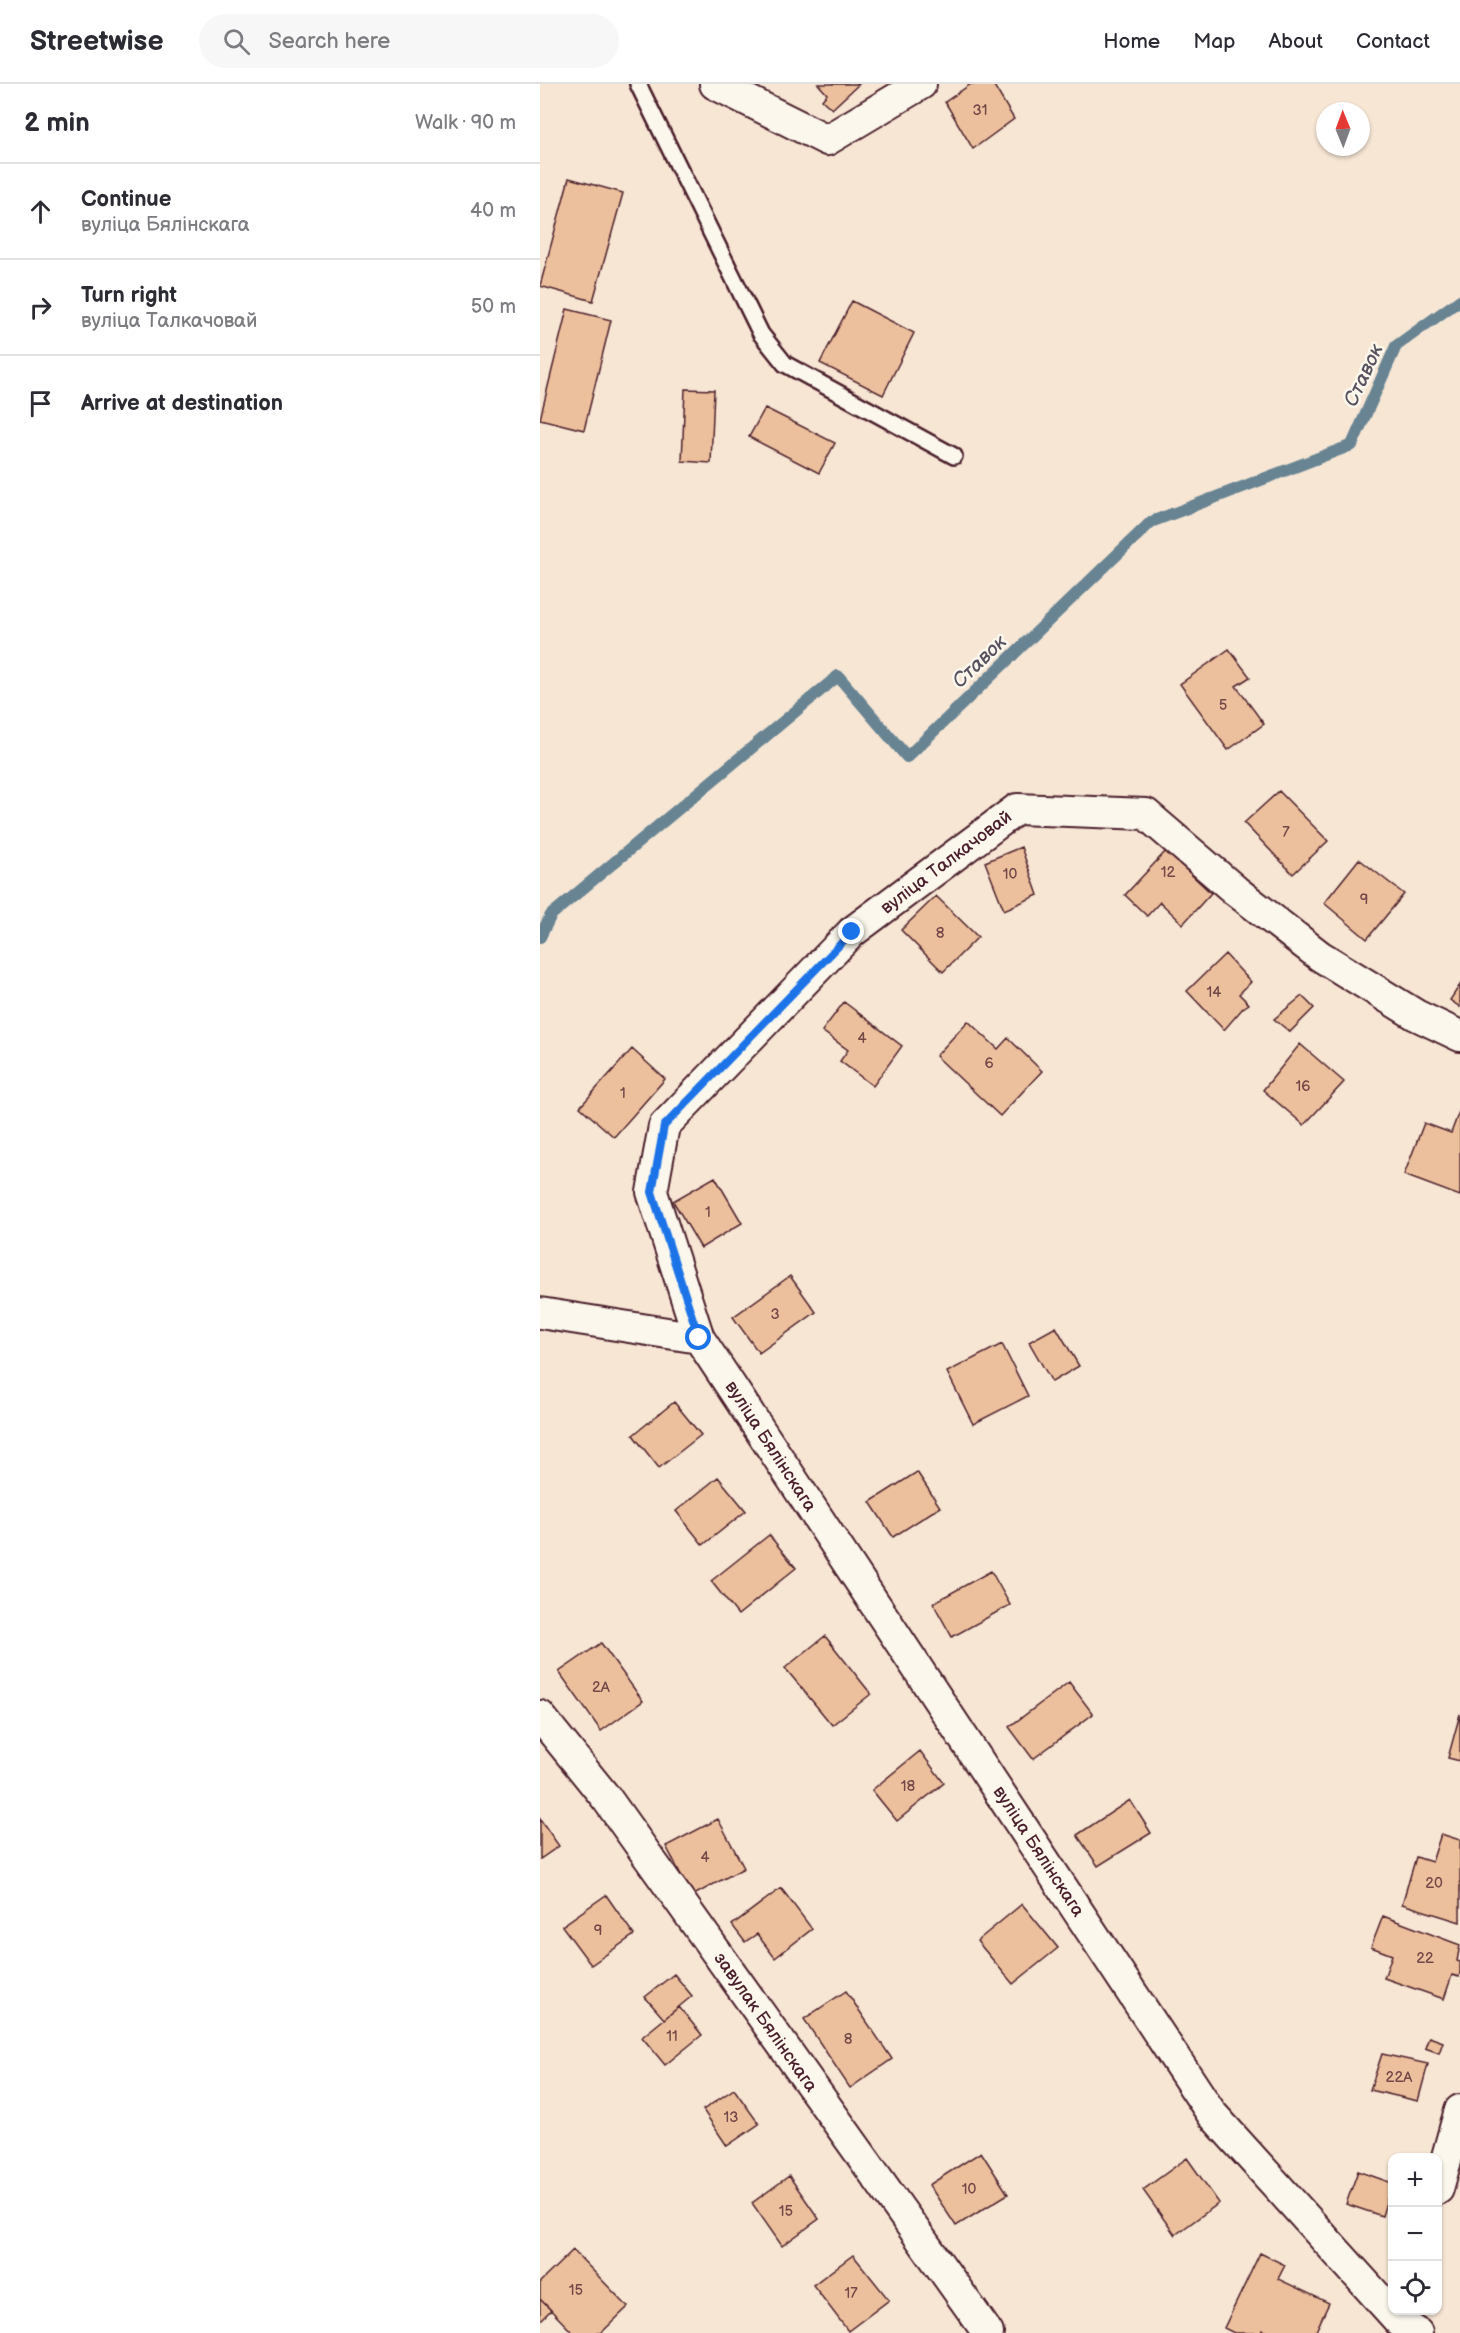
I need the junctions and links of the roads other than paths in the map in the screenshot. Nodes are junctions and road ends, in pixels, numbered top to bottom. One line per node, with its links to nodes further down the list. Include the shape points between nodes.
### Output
1 (638, 84): 4 (lane, via 761,334 785,364)
2 (715, 84): 3 (street, via 827,140)
3 (921, 84)
4 (954, 456)
5 (1460, 1036): 6 (street, вуліца Талкачовай, via 1416,1015 1320,957 1146,814 1017,809 852,932)
6 (664, 1126): 8 (street, вуліца Бялінскага, via 652,1192)
7 (540, 1313): 8 (street)
8 (699, 1338): 12 (street, вуліца Бялінскага, via 1212,2114)
9 (540, 1716): 13 (street, завулак Бялінскага, via 607,1799)
10 (1460, 2110): 11 (street)
11 (1442, 2172)
12 (1404, 2325)
13 (987, 2333)

